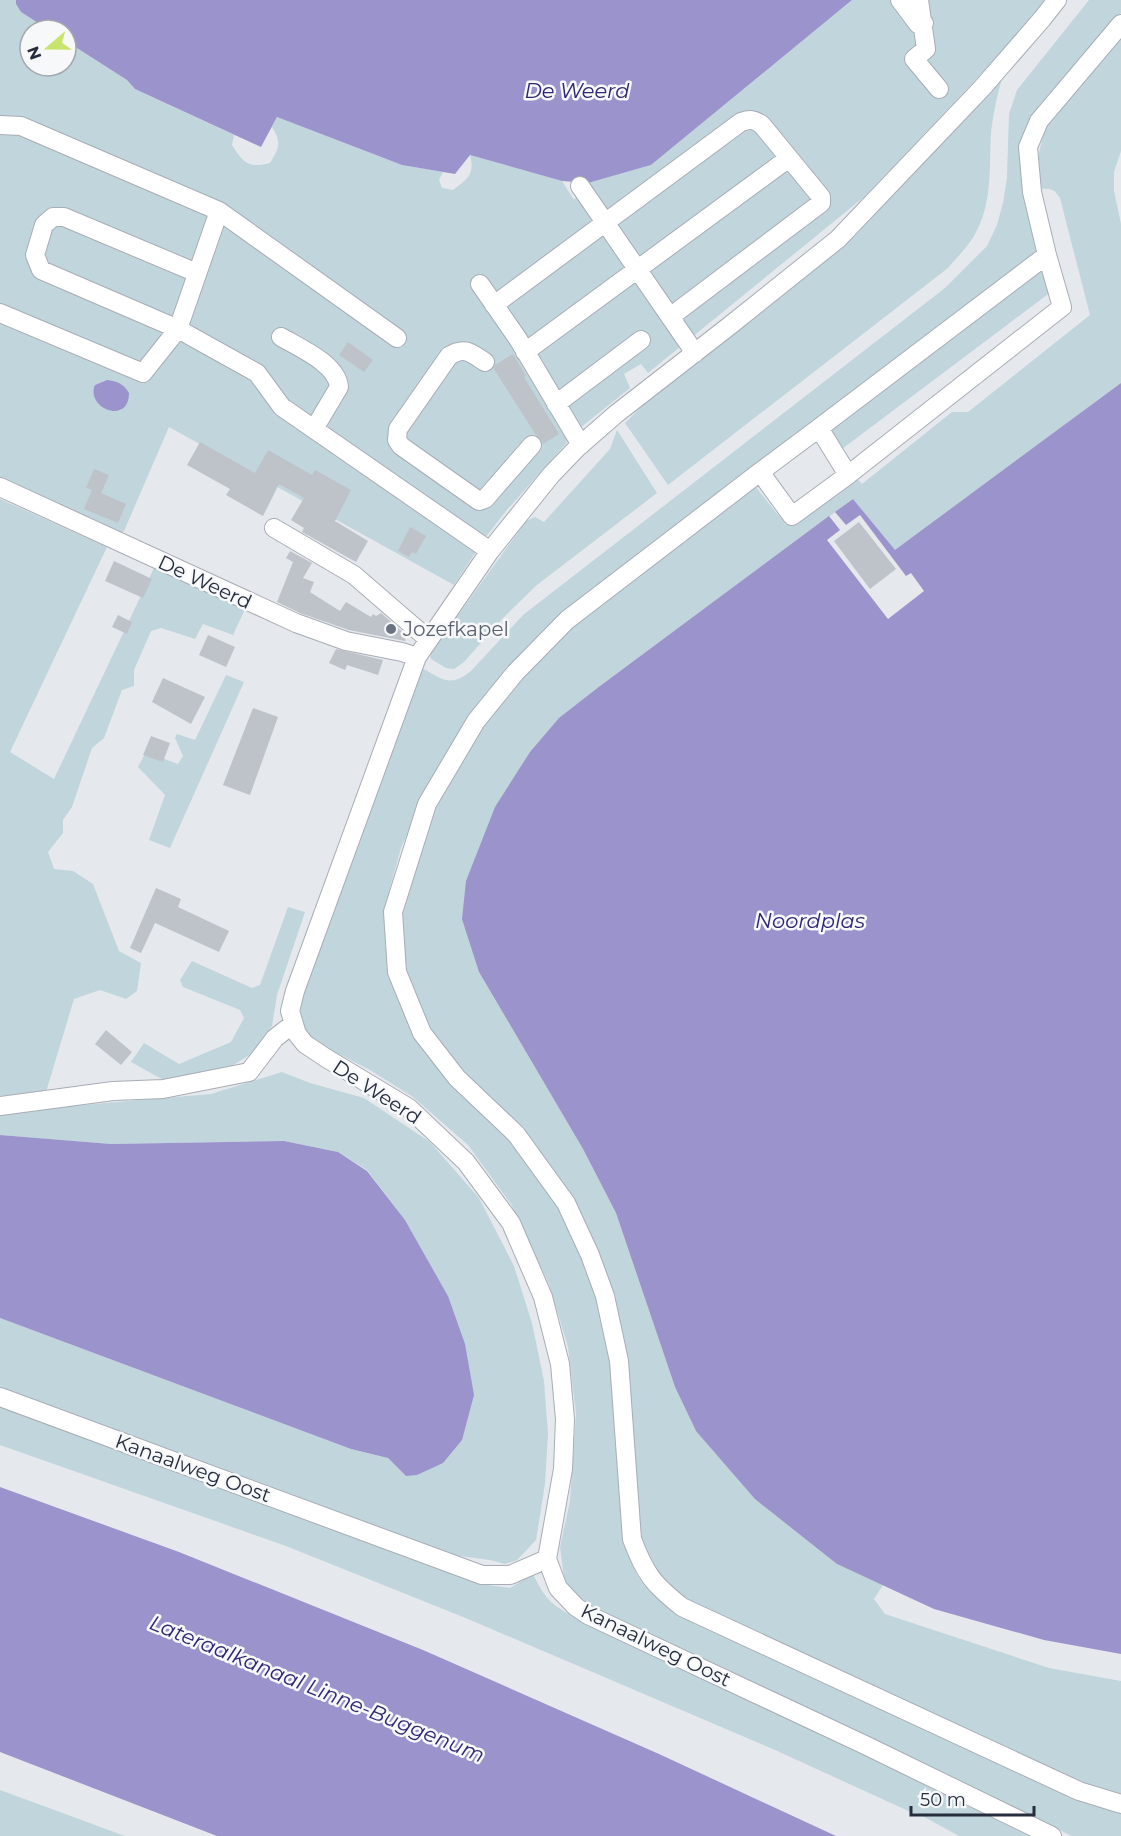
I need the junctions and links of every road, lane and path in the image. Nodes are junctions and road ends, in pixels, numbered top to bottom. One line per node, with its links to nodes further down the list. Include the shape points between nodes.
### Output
1 (900, 0): 4 (street, via 918,24)
2 (920, 0): 4 (street)
3 (1057, 0): 24 (street, via 982,88 838,239)
4 (924, 23): 6 (street, via 926,49 914,59)
5 (1121, 24): 12 (street, via 1039,121 1028,147 1032,192)
6 (939, 89)
7 (0, 125): 10 (street, via 21,126)
8 (789, 158): 11 (street, via 762,125 749,119); 13 (street); 18 (street, via 822,197 821,203)
9 (580, 186): 11 (street)
10 (219, 211): 14 (street); 21 (street)
11 (605, 222): 13 (street); 16 (street)
12 (1047, 255): 27 (street); 32 (street, via 1062,307)
13 (638, 270): 18 (street); 23 (street)
14 (196, 273): 19 (street); 19 (street, via 63,217 53,217 44,225 35,255 41,270)
15 (480, 284): 16 (street)
16 (494, 305): 23 (street)
17 (0, 313): 19 (street, via 143,373)
18 (670, 317): 24 (street)
19 (178, 329): 28 (street, via 256,373 282,407)
20 (281, 337): 28 (street, via 333,370 339,380 339,387)
21 (397, 338)
22 (641, 340): 26 (street)
23 (525, 352): 26 (street)
24 (695, 353): 30 (street)
25 (485, 362): 29 (street, via 467,351 458,350 449,356 398,429 397,440 479,501)
26 (556, 404): 30 (street)
27 (819, 428): 31 (street); 32 (street)
28 (314, 429): 35 (street)
29 (532, 445)
30 (580, 445): 35 (street)
31 (760, 472): 32 (street, via 792,516); 42 (street, via 567,620 515,673 476,721 428,804 393,912 397,972 422,1033 457,1078 516,1134 566,1203 590,1255 605,1296 619,1361 632,1539 642,1565 660,1589 682,1607 1079,1791)
32 (848, 474)
33 (0, 487): 37 (street, De Weerd, via 296,624 346,641)
34 (274, 528): 36 (street, via 354,575)
35 (490, 551): 36 (street)
36 (428, 639): 37 (street)
37 (417, 657): 38 (street, via 295,991 290,1011)
38 (293, 1024): 39 (street, via 275,1038 249,1072 163,1089 113,1091); 41 (street, De Weerd, via 305,1044 409,1108 466,1162 511,1223 543,1297 560,1364 565,1419 563,1469)
39 (0, 1106)
40 (0, 1397): 41 (street, Kanaalweg Oost, via 482,1575 510,1575)
41 (547, 1559): 43 (street, Kanaalweg Oost, via 558,1588 588,1615)
42 (1121, 1804)
43 (1052, 1836)

